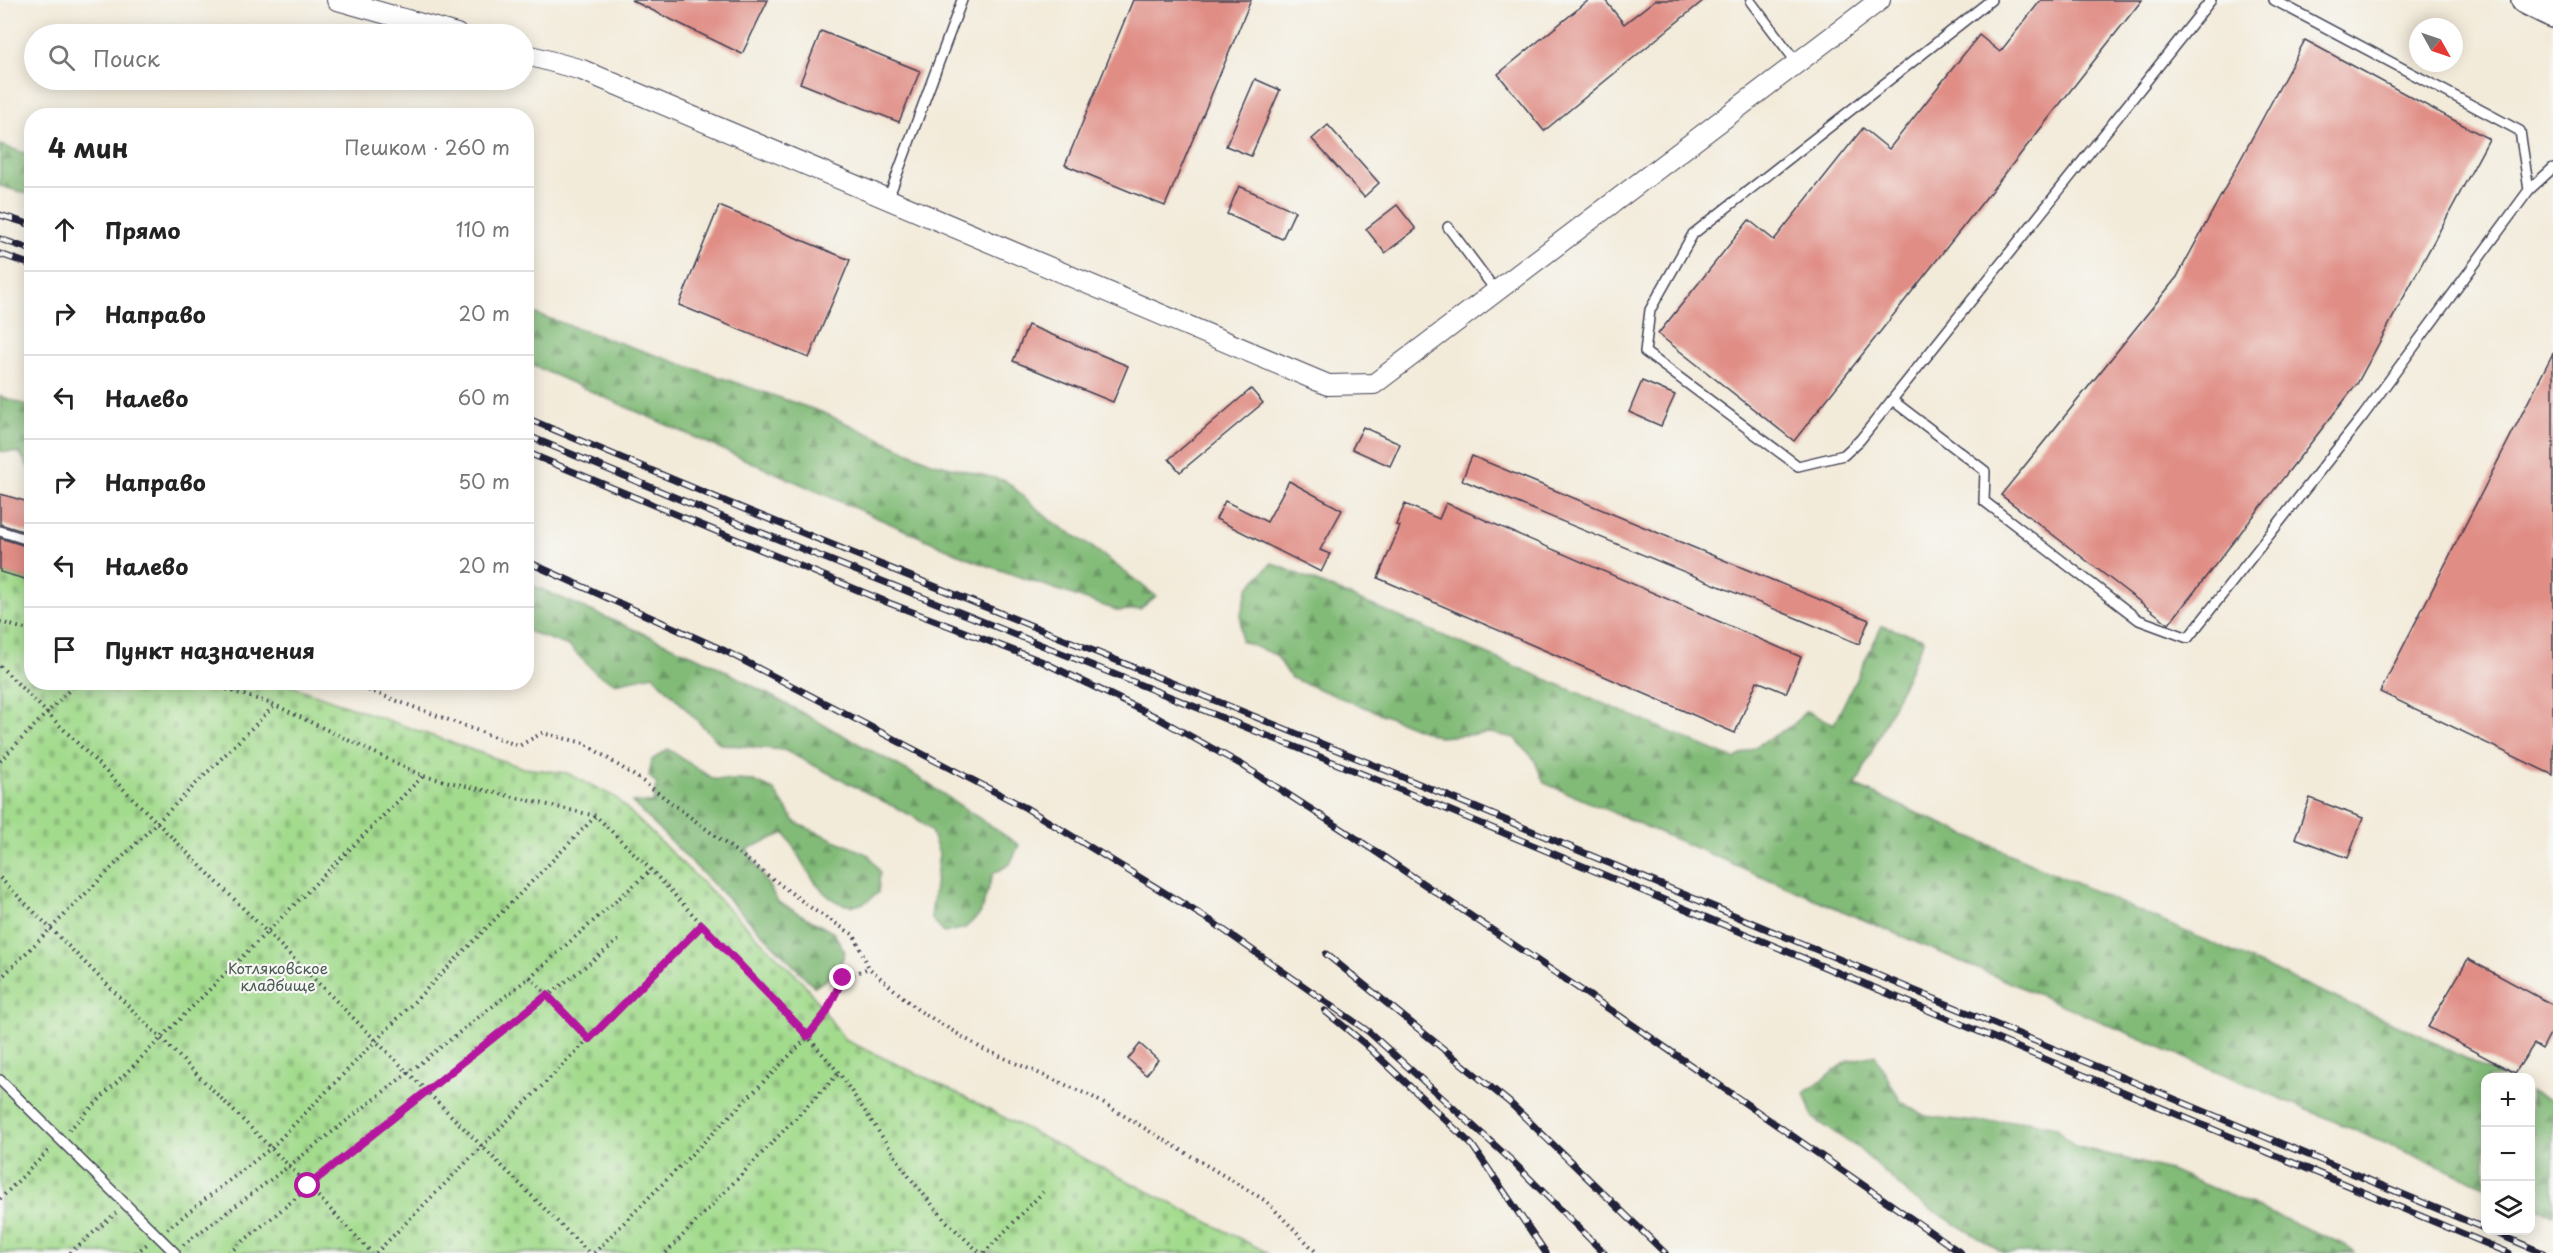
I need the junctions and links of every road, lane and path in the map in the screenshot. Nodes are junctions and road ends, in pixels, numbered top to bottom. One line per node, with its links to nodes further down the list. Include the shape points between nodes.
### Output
1 (337, 0): 10 (street)
2 (962, 0): 15 (lane)
3 (1881, 0): 12 (street)
4 (1991, 0): 18 (lane, via 1693,234 1650,310 1645,352 1798,466 1844,455)
5 (2211, 0): 18 (lane)
6 (2274, 0): 14 (lane, via 2520,131)
7 (2525, 0): 9 (main road)
8 (1751, 2): 12 (lane)
9 (2553, 14)
10 (422, 24)
11 (534, 57): 15 (street, via 582,70)
12 (1797, 63): 17 (street)
13 (2553, 168): 14 (lane)
14 (2529, 190): 18 (lane, via 2363,416 2188,638 2139,620 1984,501 1985,471)
15 (888, 199): 17 (street, via 1328,385 1374,384)
16 (1448, 227): 17 (lane)
17 (1496, 291)
18 (1892, 400)
19 (0, 531): 20 (lane)
20 (24, 538)
21 (0, 622): 22 (path)
22 (24, 629)
23 (0, 666): 28 (path)
24 (69, 690): 28 (path)
25 (229, 690): 27 (path)
26 (368, 690): 39 (path, via 519,746 542,733 584,743 854,935)
27 (275, 705): 30 (path); 32 (path)
28 (47, 713): 29 (path); 32 (path)
29 (0, 761)
30 (423, 776): 31 (path); 37 (path)
31 (596, 816): 33 (path); 46 (path)
32 (157, 823): 36 (path); 37 (path)
33 (651, 870): 35 (path); 40 (path)
34 (0, 878): 36 (path)
35 (702, 925): 43 (path); 45 (path)
36 (51, 928): 41 (path); 44 (path)
37 (267, 932): 44 (path); 46 (path)
38 (619, 940): 42 (path)
39 (869, 968): 43 (path, via 843,978 826,1013); 69 (path, via 918,1010 981,1048 1091,1096 1266,1201)
40 (530, 977): 42 (path); 47 (path)
41 (0, 979)
42 (547, 995): 45 (path); 50 (path)
43 (808, 1036): 48 (path); 66 (path)
44 (161, 1038): 51 (path); 53 (path)
45 (589, 1039): 52 (path)
46 (376, 1041): 47 (path); 53 (path)
47 (408, 1073): 50 (path); 54 (path)
48 (839, 1073): 67 (path); 68 (path, via 910,1178 945,1220)
49 (0, 1080): 51 (lane)
50 (426, 1091): 52 (path); 55 (path)
51 (60, 1139): 57 (path); 58 (lane)
52 (482, 1146): 64 (path); 65 (path)
53 (271, 1148): 54 (path); 59 (path)
54 (289, 1166): 55 (path); 62 (path)
55 (308, 1186): 63 (path); 64 (path)
56 (1043, 1192): 68 (path)
57 (0, 1199)
58 (125, 1204): 59 (lane); 60 (path)
59 (158, 1236): 61 (path); 62 (lane)
60 (70, 1253)
61 (136, 1253)
62 (174, 1253)
63 (229, 1253)
64 (374, 1253)
65 (589, 1253)
66 (594, 1253)
67 (666, 1253)
68 (982, 1253)
69 (1317, 1253)

